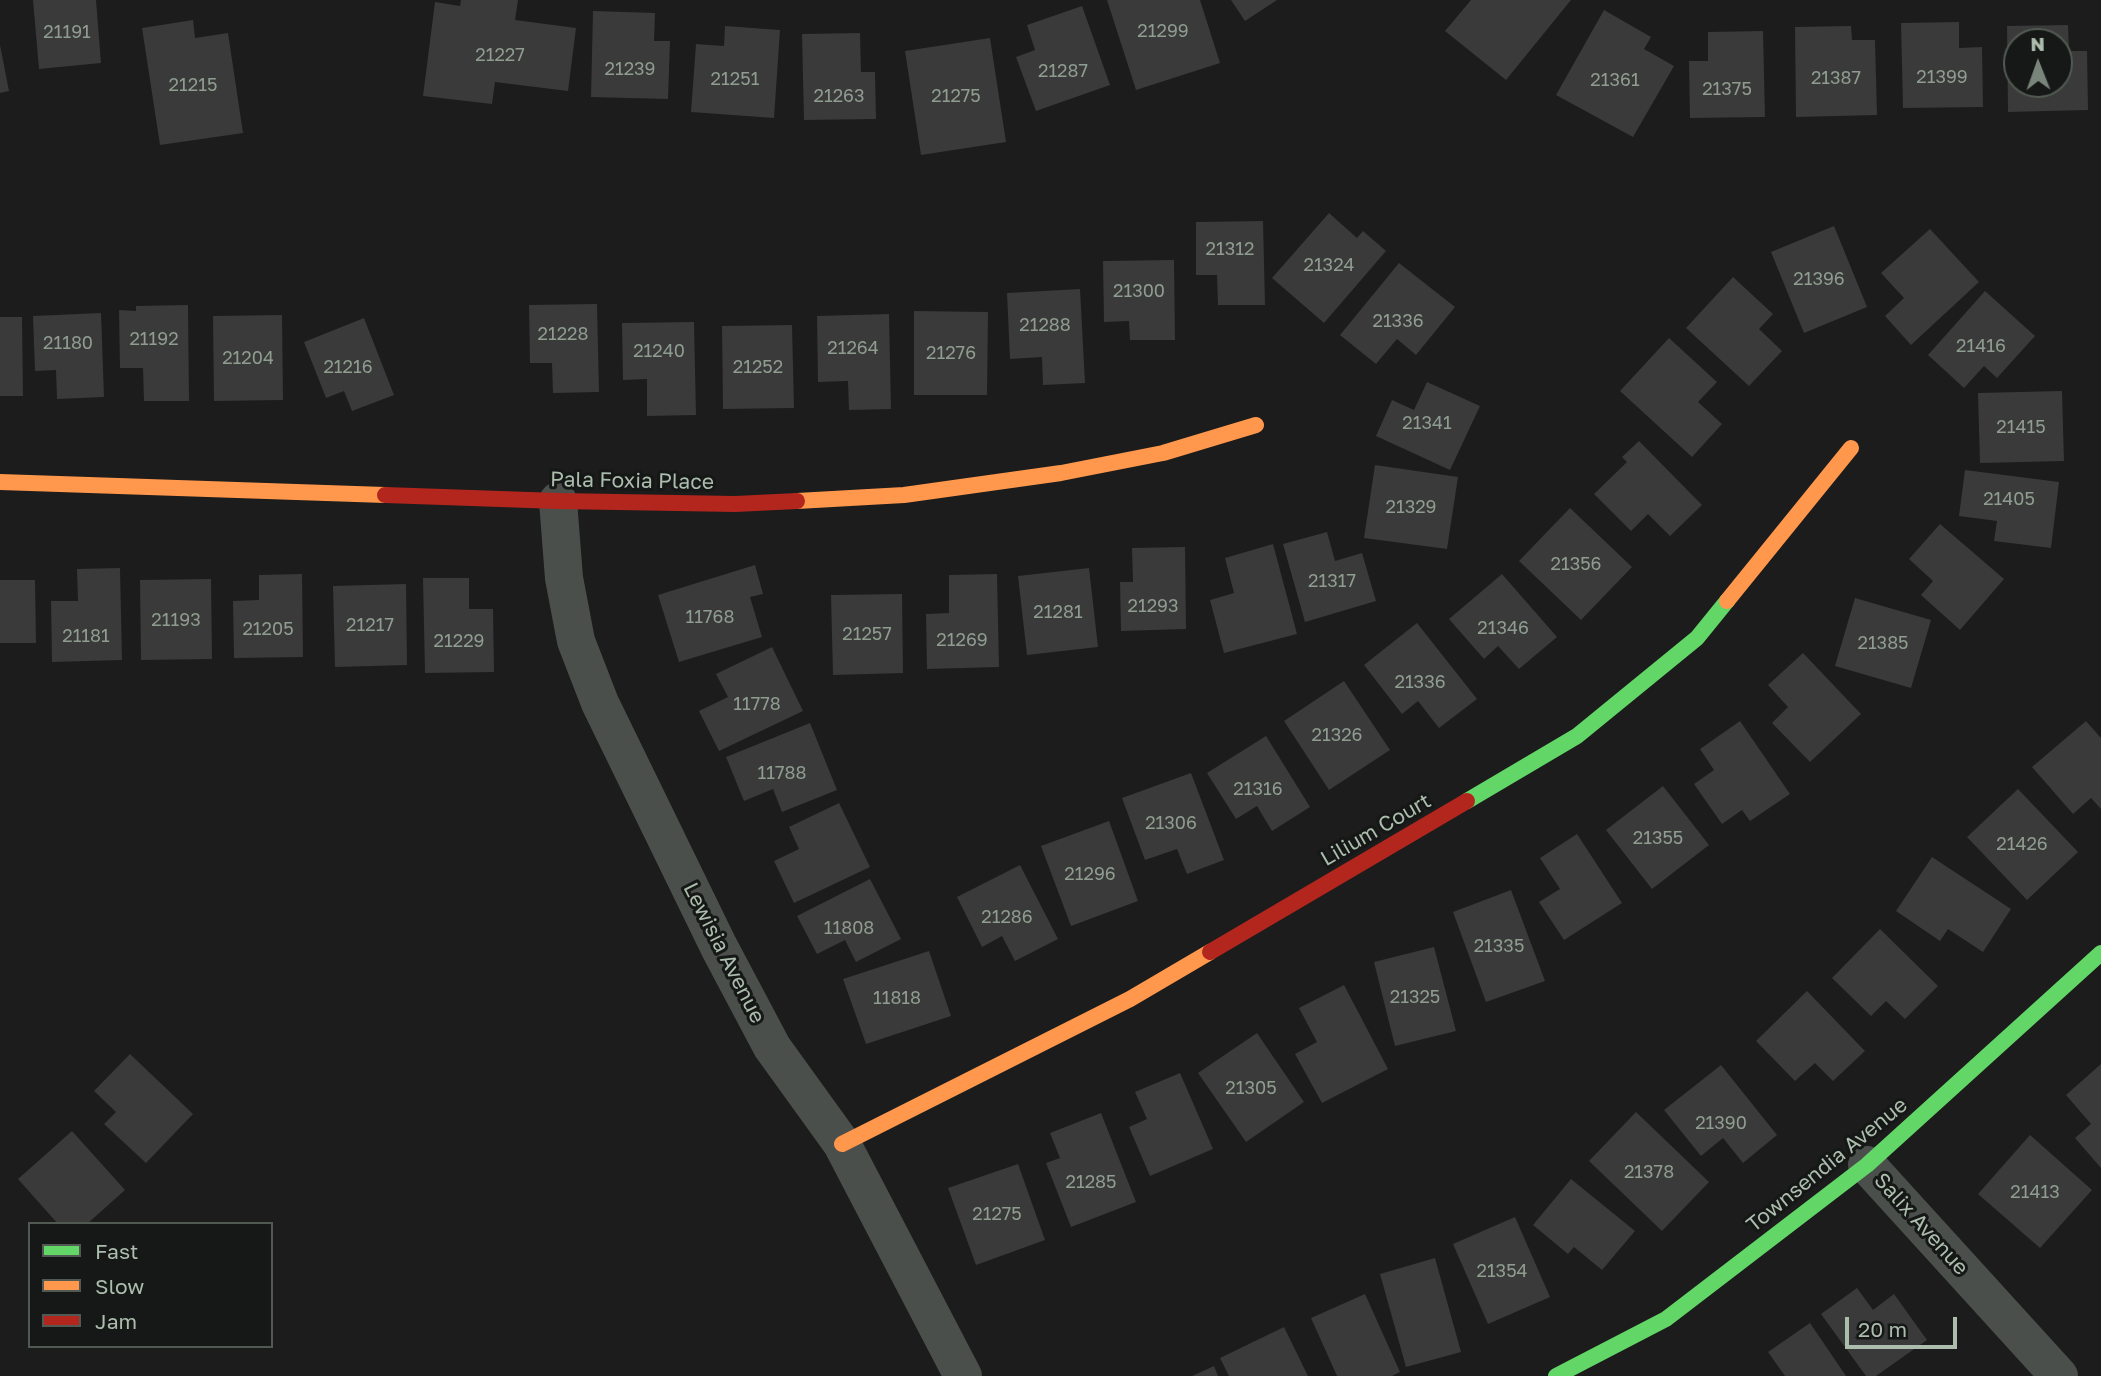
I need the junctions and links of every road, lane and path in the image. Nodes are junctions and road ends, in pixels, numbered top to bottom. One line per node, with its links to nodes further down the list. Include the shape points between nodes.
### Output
1 (1256, 425): 4 (street, Pala Foxia Place, via 1163,453 904,495 734,504)
2 (1851, 448): 6 (street, Lilium Court, via 1697,638 1577,736 1130,999)
3 (0, 482): 4 (street, Pala Foxia Place)
4 (558, 501): 6 (street, Lewisia Avenue, via 564,578 576,641 600,703 772,1047)
5 (2101, 953): 7 (street, Townsendia Avenue)
6 (842, 1144): 8 (street, Lewisia Avenue)
7 (1867, 1165): 9 (street, Townsendia Avenue, via 1666,1319); 10 (street, Salix Avenue)
8 (963, 1376)
9 (1556, 1376)
10 (2059, 1376)

